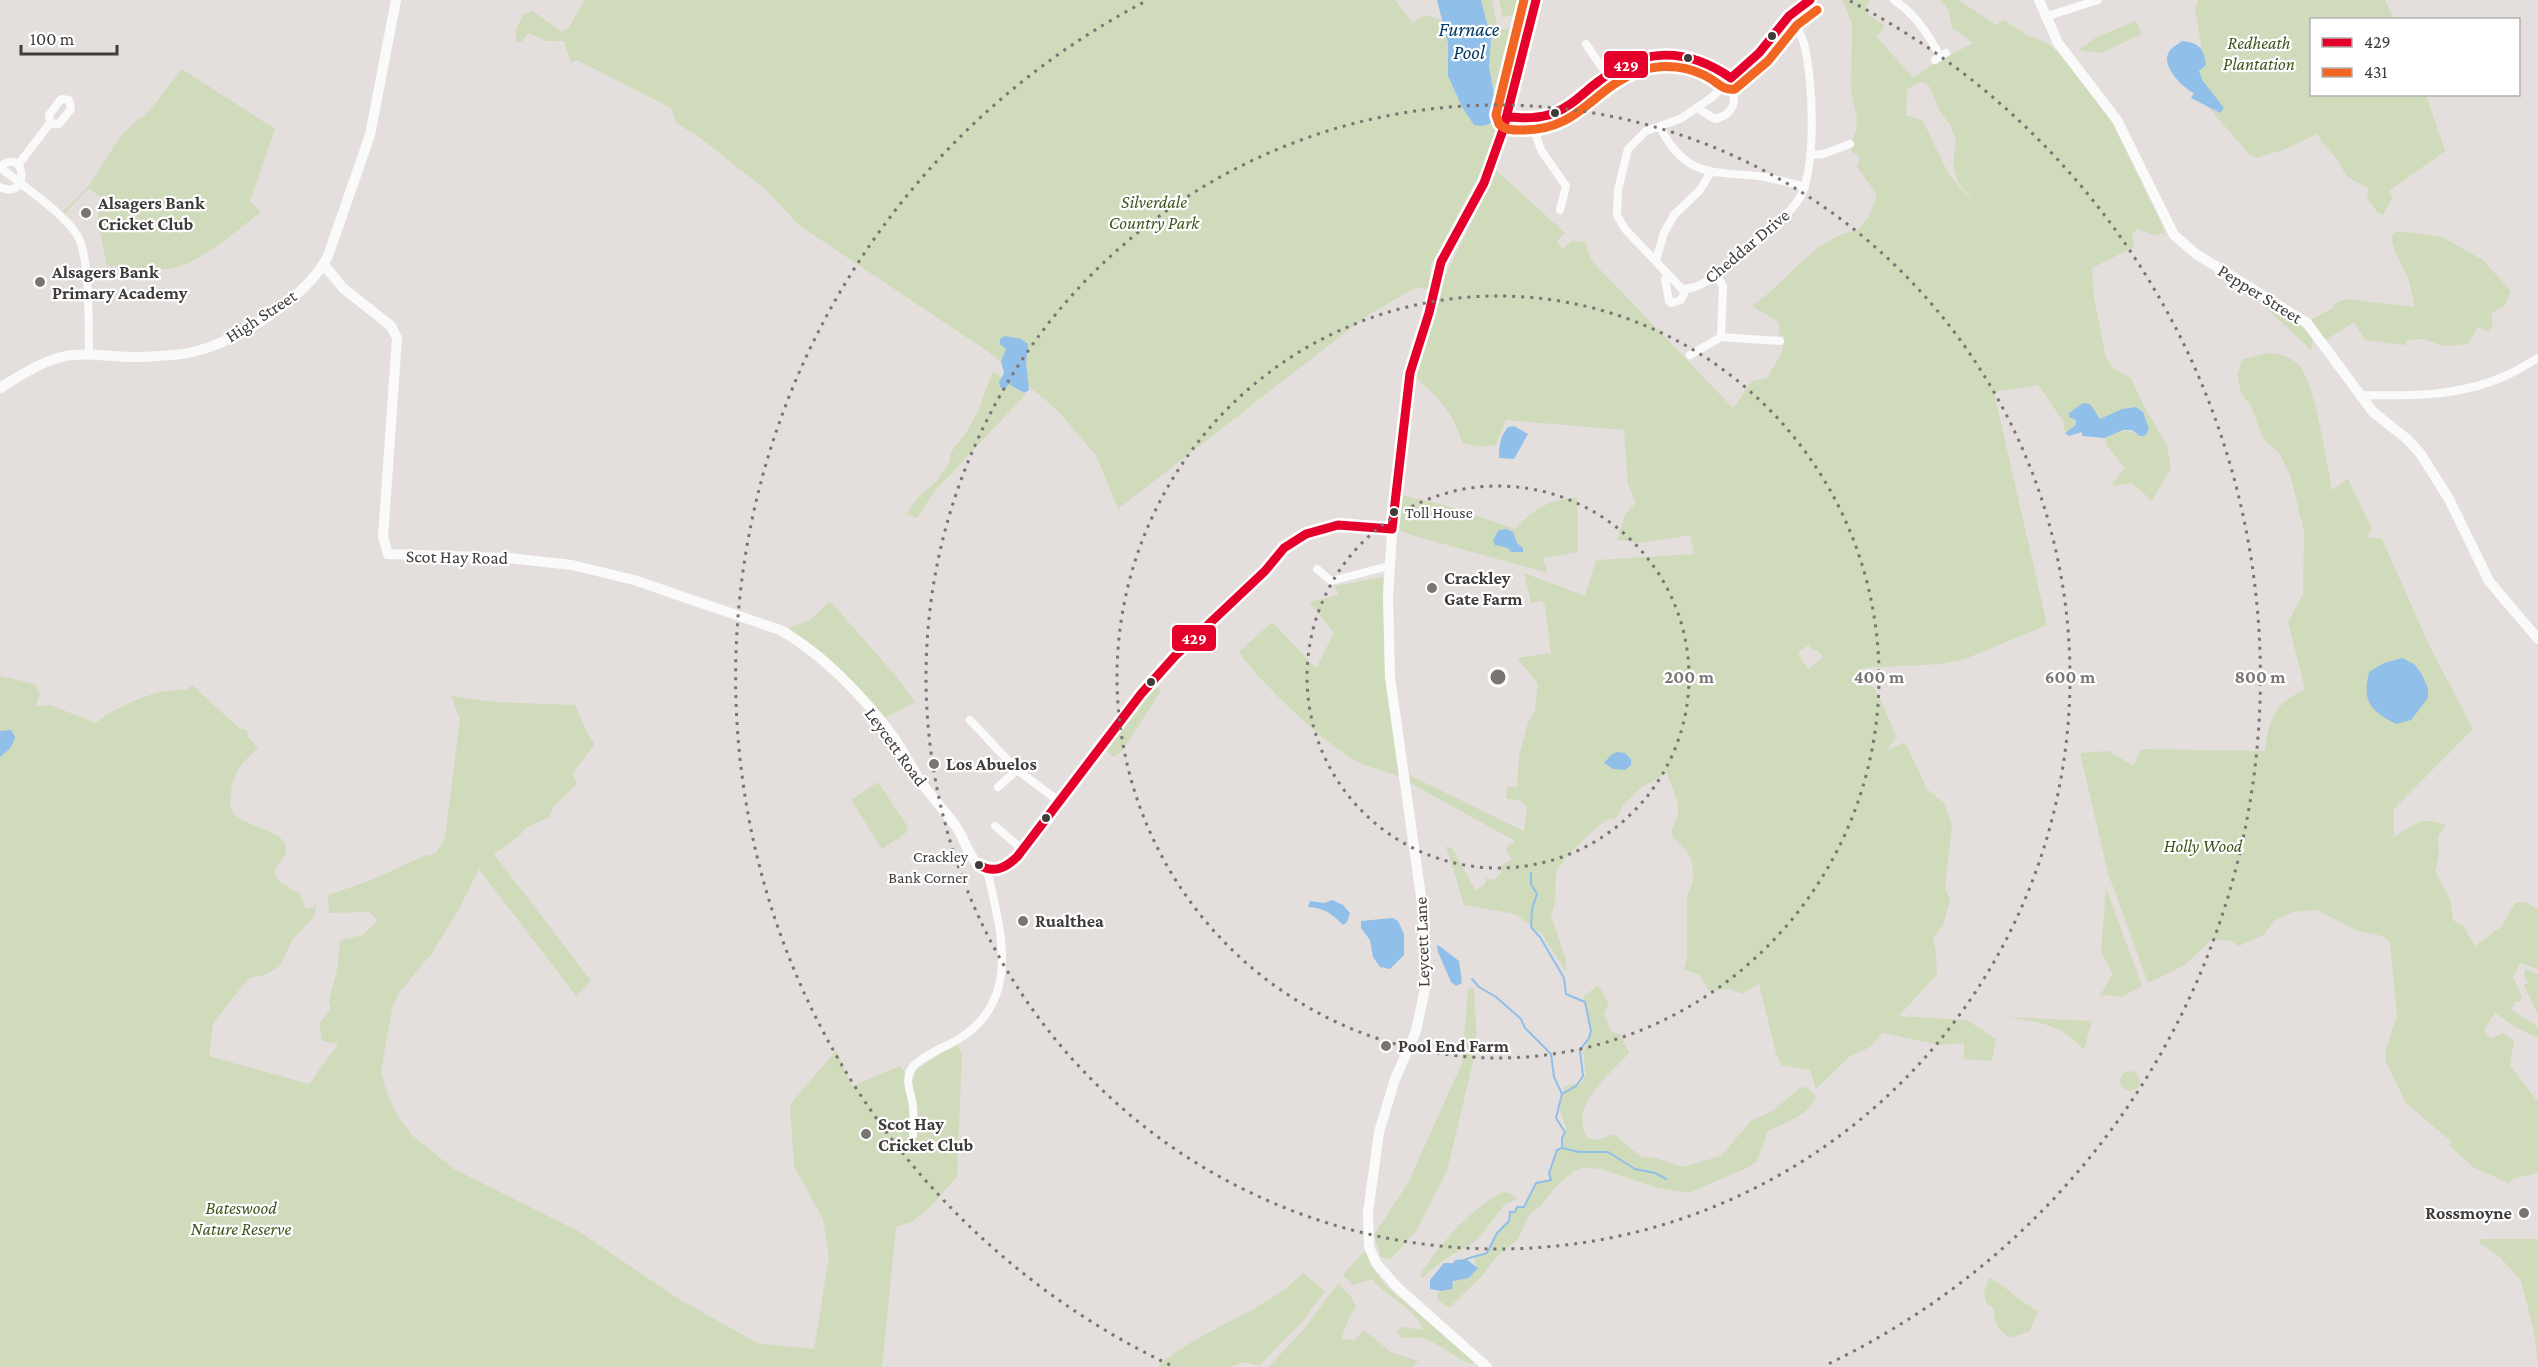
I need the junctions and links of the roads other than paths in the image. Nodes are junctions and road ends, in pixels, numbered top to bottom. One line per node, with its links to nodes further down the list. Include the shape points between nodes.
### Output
1 (396, 0): 28 (street, High Street, via 370,135)
2 (1536, 0): 14 (street)
3 (1810, 0): 7 (street)
4 (1894, 0): 10 (street, via 1914,16)
5 (2039, 0): 8 (street, Pepper Street)
6 (2098, 0): 8 (street)
7 (1789, 16): 12 (street, via 1759,53); 19 (street, Cheddar Drive, via 1798,28 1808,66)
8 (2045, 17): 38 (street, Pepper Street, via 2058,44 2117,120 2174,235 2196,254 2307,323)
9 (1586, 44): 11 (street)
10 (1940, 56)
11 (1607, 75): 12 (street, via 1644,56 1676,53 1717,67); 15 (street, via 1561,110)
12 (1729, 81): 13 (street); 13 (street, via 1734,100 1725,117 1715,118)
13 (1697, 108): 17 (street)
14 (1508, 117): 15 (street); 39 (street, via 1484,183 1441,262 1410,373)
15 (1531, 120): 26 (street, via 1540,150 1566,186)
16 (50, 123): 20 (street)
17 (1660, 127): 22 (street, via 1675,152); 27 (street, via 1646,131 1628,149 1616,202 1617,215 1625,229)
18 (1850, 144): 19 (street)
19 (1810, 155): 25 (street, Cheddar Drive)
20 (18, 165): 21 (street, via 9,162); 23 (street, via 22,174)
21 (0, 167): 23 (street)
22 (1710, 173): 25 (street, via 1759,176); 27 (street, via 1700,190 1674,215)
23 (20, 184): 24 (street, via 9,190); 34 (street, via 70,225 80,241)
24 (0, 187)
25 (1805, 187): 30 (street, Cheddar Drive, via 1782,217)
26 (1560, 210)
27 (1656, 260): 29 (street)
28 (324, 265): 34 (street, High Street, via 283,305 212,346 192,353 143,357); 43 (street, Scot Hay Road, via 343,288 390,326 397,338 383,537 388,554 536,560 600,571 780,630)
29 (1668, 274): 31 (street); 31 (street, Cheddar Drive, via 1665,279 1671,303 1681,300)
30 (1716, 274): 31 (street, Cheddar Drive, via 1695,289); 32 (street, via 1723,286)
31 (1684, 289)
32 (1721, 337): 33 (street); 35 (street)
33 (1780, 341)
34 (89, 355): 37 (street, High Street, via 62,357 43,364)
35 (1690, 355)
36 (2538, 358): 38 (street, via 2505,376 2457,391 2409,396)
37 (0, 388)
38 (2358, 395): 42 (street, Pepper Street, via 2420,453 2449,499 2489,581)
39 (1392, 530): 40 (street, Leycett Lane); 47 (street, via 1338,525 1306,534 1284,548 1175,656 1103,742)
40 (1389, 566): 41 (street, via 1331,581); 52 (street, Leycett Lane, via 1390,677 1424,911 1426,984 1416,1031 1395,1079 1379,1132 1368,1213 1369,1247 1376,1263 1397,1287)
41 (1317, 569)
42 (2538, 639)
43 (800, 642): 50 (street, Leycett Road, via 850,687 888,730)
44 (970, 720): 45 (street)
45 (1017, 770): 46 (street); 47 (street)
46 (998, 787)
47 (1060, 802): 49 (street)
48 (995, 826): 49 (street)
49 (1023, 850): 50 (street, via 998,871)
50 (983, 868): 51 (street, Leycett Road, via 1002,940 1001,979 985,1017 911,1068 907,1082 913,1104)
51 (913, 1135)
52 (1487, 1367)

